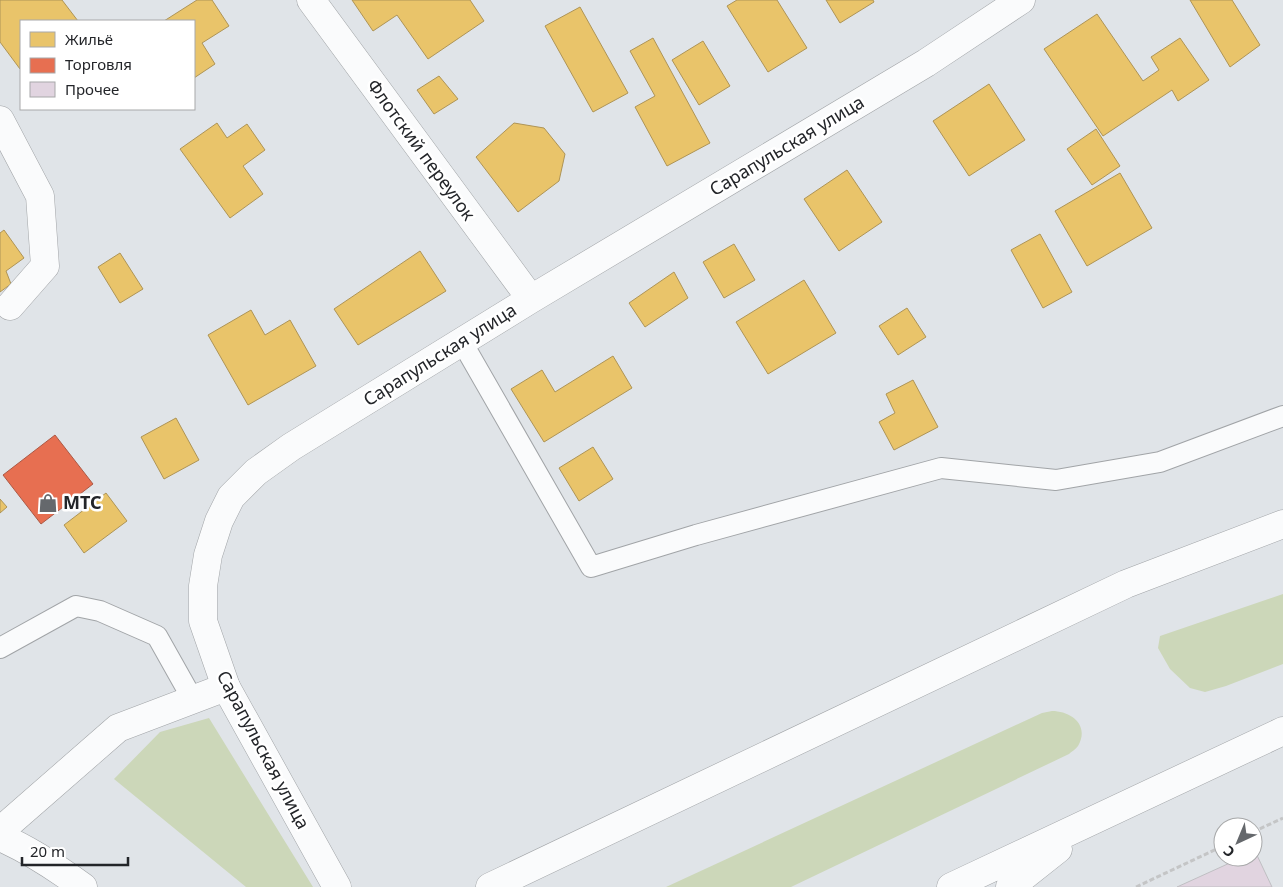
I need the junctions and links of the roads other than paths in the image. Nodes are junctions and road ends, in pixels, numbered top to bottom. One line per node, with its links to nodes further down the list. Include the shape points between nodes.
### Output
1 (311, 0): 4 (street, Флотский переулок)
2 (1021, 0): 4 (street, Сарапульская улица, via 926,63)
3 (0, 120): 5 (street, via 40,196 45,266)
4 (531, 299): 6 (street, Сарапульская улица)
5 (10, 306)
6 (462, 342): 7 (lane, via 591,567 941,468 1056,480 1160,462); 10 (street, Сарапульская улица, via 290,447 256,472 231,497 208,555 203,586 203,621)
7 (1283, 416)
8 (1283, 524): 18 (street, via 1126,584)
9 (0, 648): 11 (lane, via 76,606 100,611 157,636)
10 (226, 688): 11 (street); 17 (street, Сарапульская улица)
11 (193, 700): 14 (street, via 118,728)
12 (1283, 731): 13 (street)
13 (1103, 816): 19 (street); 20 (street)
14 (0, 831)
15 (0, 837): 16 (street, via 20,845)
16 (83, 887)
17 (337, 887)
18 (490, 887)
19 (951, 887)
20 (1010, 887)

